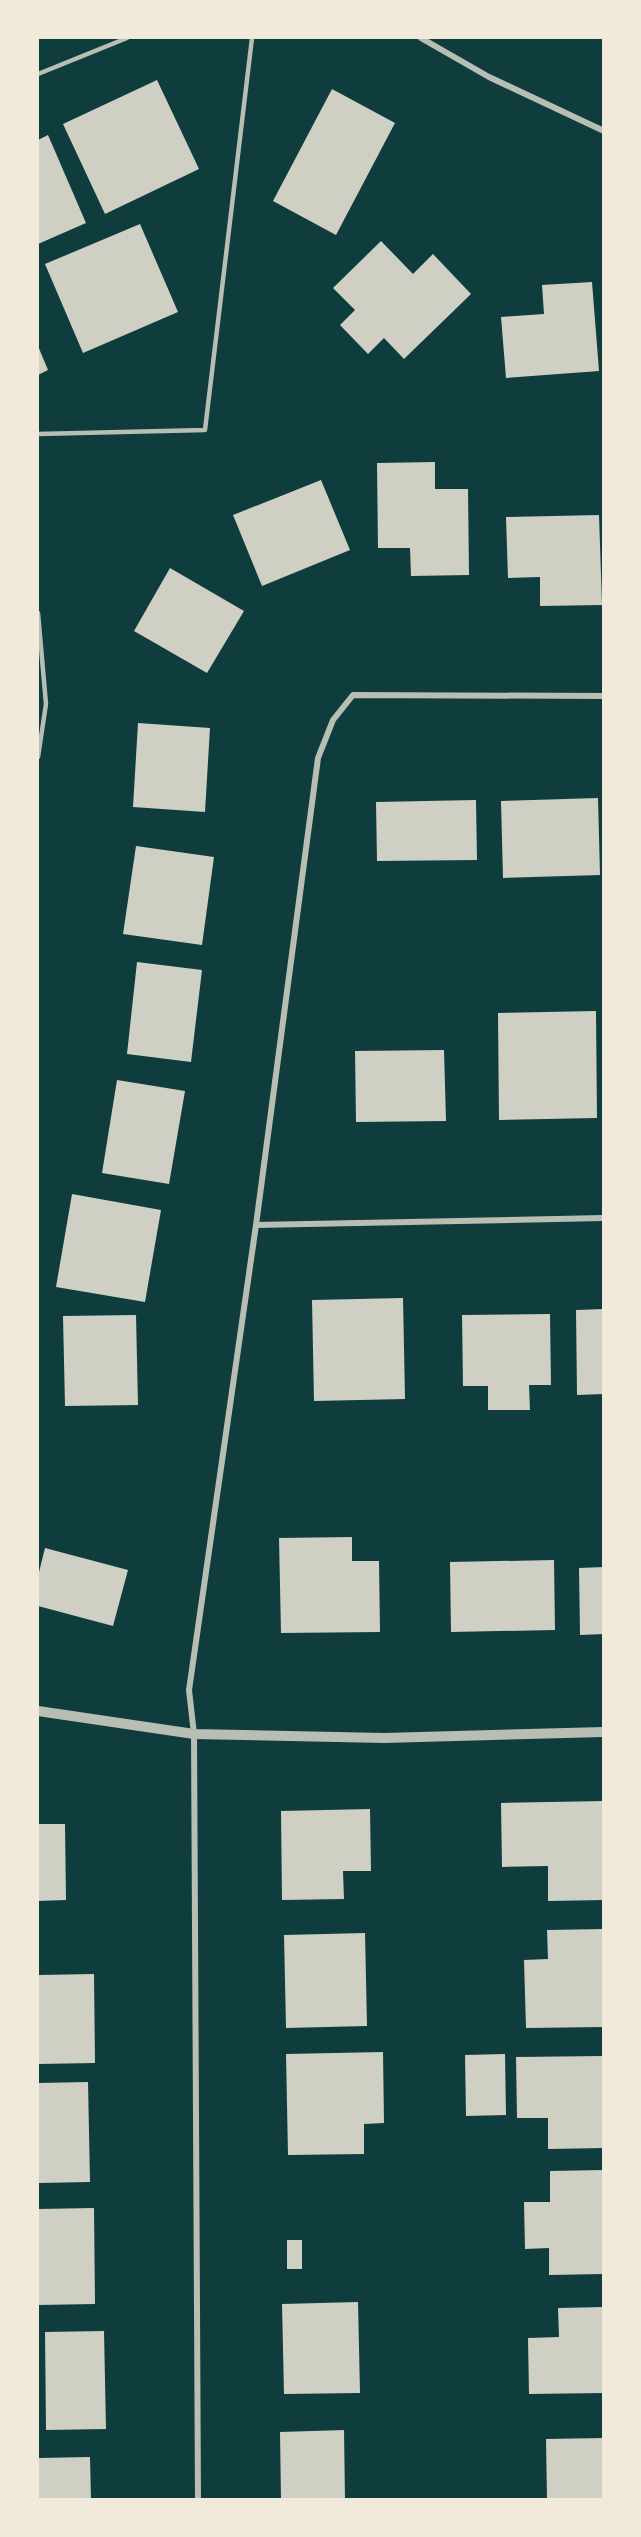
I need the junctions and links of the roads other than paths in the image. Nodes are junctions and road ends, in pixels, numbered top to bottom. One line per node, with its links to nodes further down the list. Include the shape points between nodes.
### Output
1 (127, 38): 4 (lane)
2 (252, 38): 6 (lane, via 205,430)
3 (421, 38): 5 (street, via 489,77)
4 (38, 74)
5 (603, 132)
6 (38, 434)
7 (38, 613): 9 (lane, via 46,705)
8 (603, 696): 11 (street, via 353,695 333,720 318,758)
9 (38, 757)
10 (603, 1218): 11 (street)
11 (256, 1225): 14 (street, via 189,1690)
12 (38, 1711): 14 (street)
13 (603, 1732): 14 (street, via 384,1738)
14 (194, 1734): 15 (street)
15 (198, 2499)

